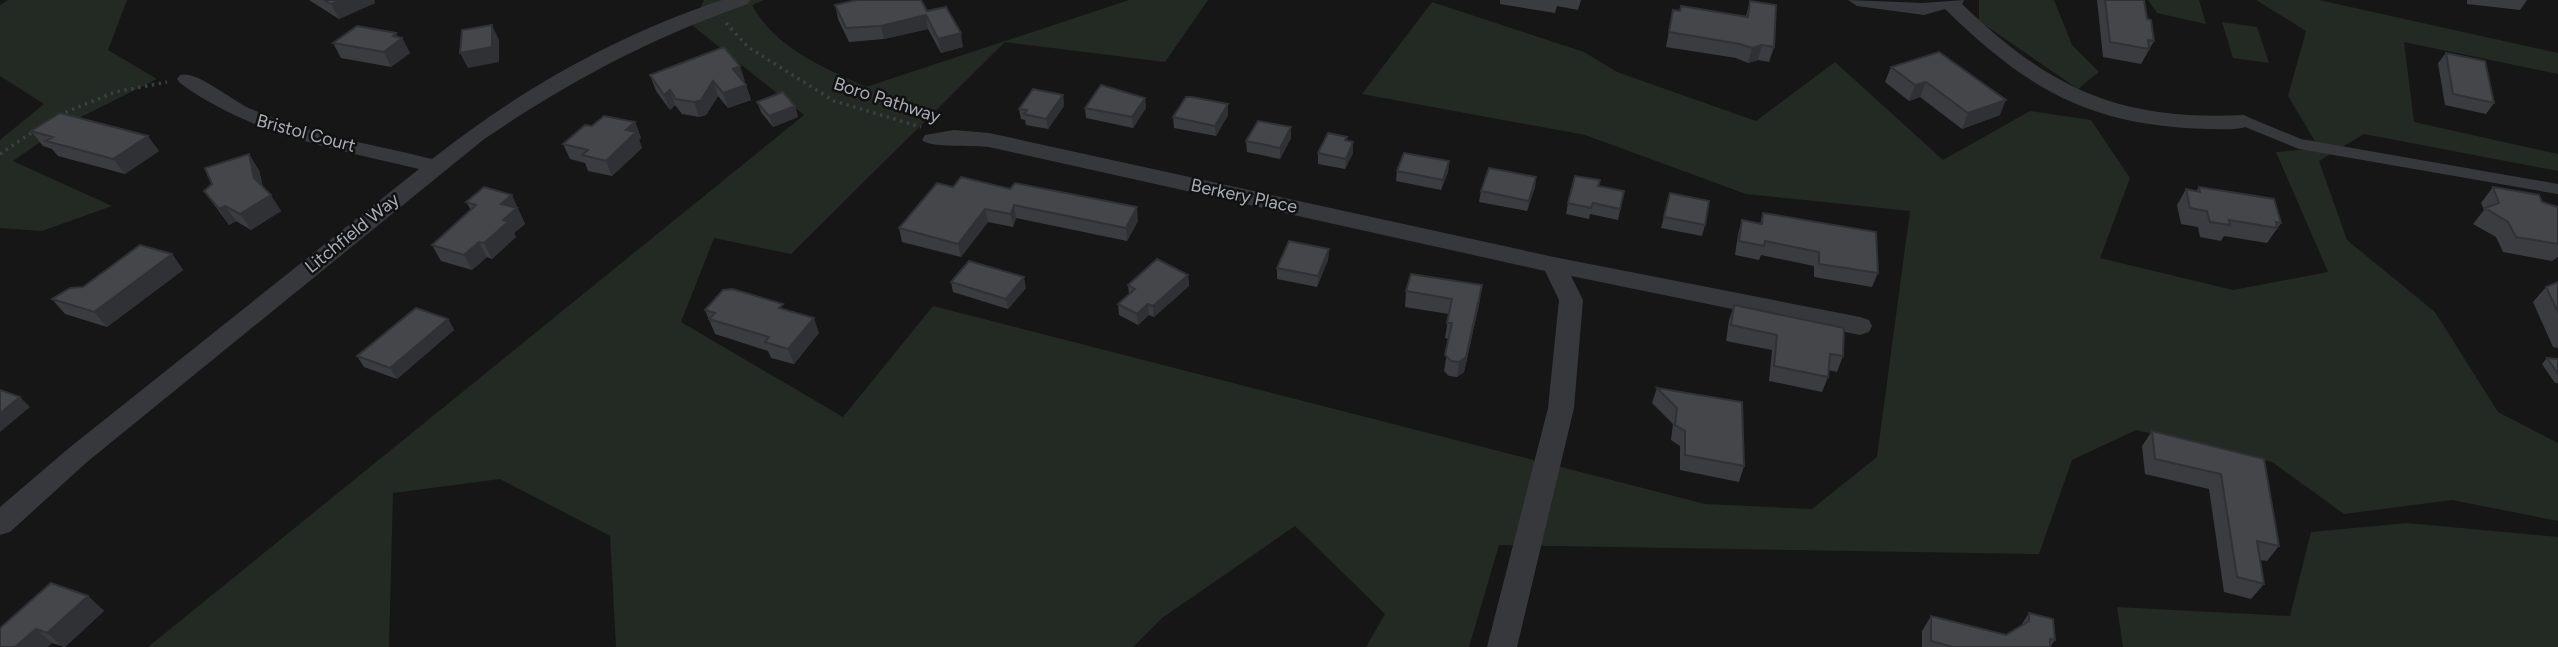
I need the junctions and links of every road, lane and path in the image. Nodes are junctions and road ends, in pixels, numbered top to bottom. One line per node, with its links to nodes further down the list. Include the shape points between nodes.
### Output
1 (741, 0): 4 (street, Litchfield Way)
2 (1857, 0): 3 (street, via 1907,9)
3 (1953, 1): 7 (street, via 2022,68 2047,84 2156,120 2188,124)
4 (713, 10): 9 (path, Boro Pathway, via 748,47 834,101); 11 (street, Litchfield Way, via 644,37 558,81)
5 (187, 79): 6 (path, via 129,88); 11 (street, Bristol Court, via 209,98 265,123)
6 (55, 117)
7 (2244, 121): 12 (lane, via 2300,144)
8 (38, 129): 10 (path)
9 (944, 139): 13 (street, Berkery Place, via 989,140)
10 (0, 154)
11 (435, 166): 15 (street, Litchfield Way, via 89,446)
12 (2558, 189)
13 (1554, 265): 14 (street, Berkery Place); 16 (street, via 1571,300 1561,408)
14 (1860, 326)
15 (0, 524)
16 (1502, 647)

